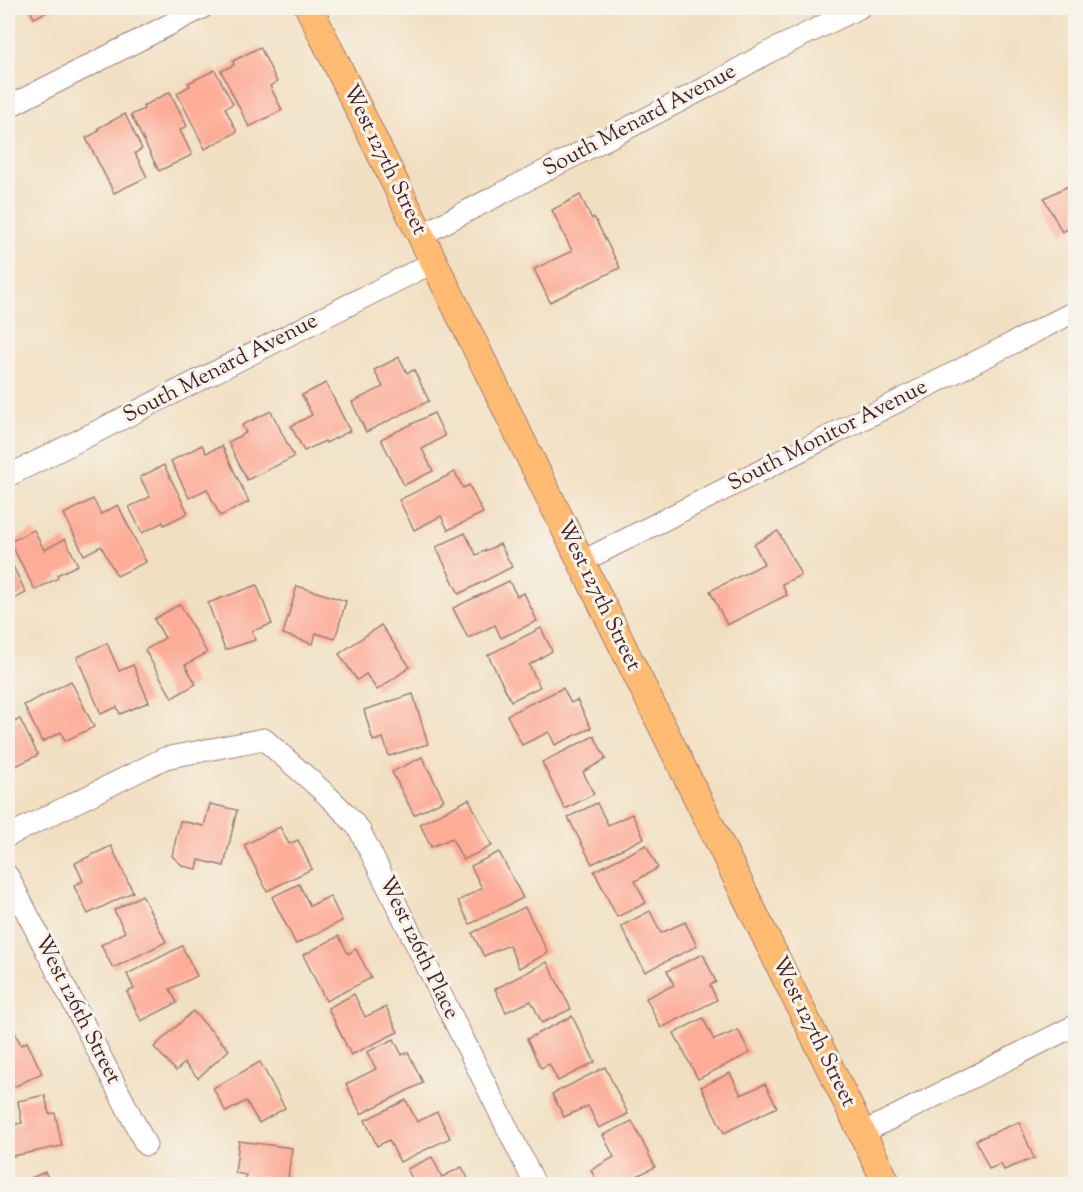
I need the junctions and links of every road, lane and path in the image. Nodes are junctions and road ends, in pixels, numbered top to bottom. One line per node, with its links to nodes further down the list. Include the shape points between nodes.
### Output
1 (202, 8): 4 (street)
2 (309, 8): 5 (main road, West 127th Street)
3 (859, 8): 5 (street, South Menard Avenue)
4 (8, 107)
5 (421, 235): 6 (main road, West 127th Street)
6 (434, 262): 8 (street, South Menard Avenue); 9 (main road, West 127th Street)
7 (1076, 311): 9 (street, South Monitor Avenue)
8 (8, 476)
9 (581, 562): 13 (main road, West 127th Street)
10 (8, 836): 16 (street, West 126th Place, via 165,758 264,739 322,789 359,830)
11 (8, 876): 14 (street, West 126th Street)
12 (1076, 1025): 13 (street)
13 (862, 1133): 15 (main road, West 127th Street)
14 (146, 1145)
15 (887, 1184)
16 (535, 1185)

